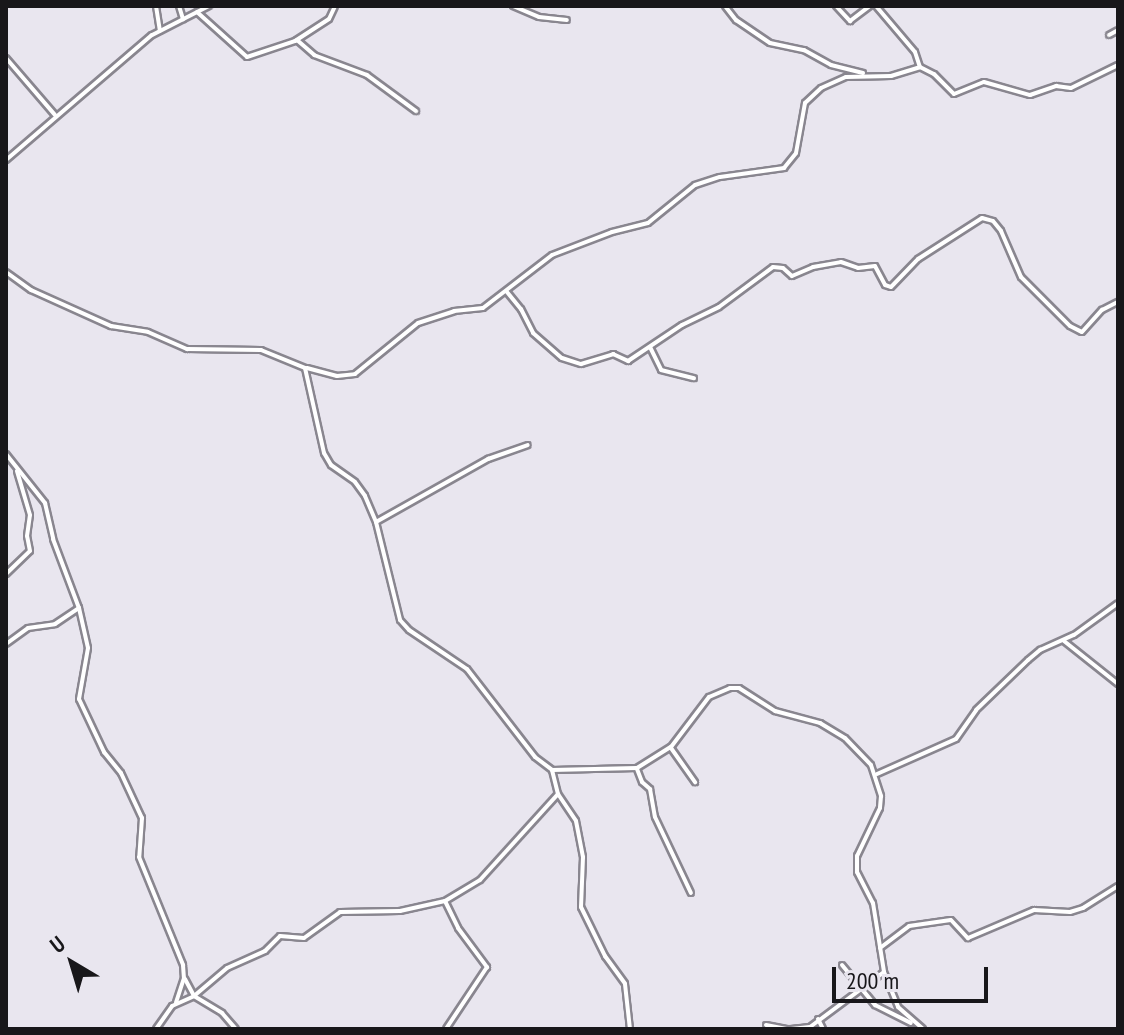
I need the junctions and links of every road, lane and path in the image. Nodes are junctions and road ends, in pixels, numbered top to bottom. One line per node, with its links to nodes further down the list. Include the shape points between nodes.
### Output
1 (156, 6): 14 (street)
2 (179, 6): 11 (street)
3 (209, 6): 10 (street)
4 (335, 6): 16 (street, via 329,19)
5 (513, 6): 12 (street, via 539,17)
6 (725, 6): 20 (street, via 770,43)
7 (836, 6): 8 (street, via 850,21)
8 (870, 6)
9 (876, 6): 19 (street, via 908,43)
10 (197, 12): 11 (street); 16 (street, via 243,57)
11 (183, 19): 14 (street)
12 (567, 20)
13 (1118, 30): 15 (street)
14 (160, 31): 22 (street)
15 (1109, 35)
16 (297, 40): 21 (street, via 314,55 367,75)
17 (6, 58): 22 (street)
18 (1118, 65): 19 (street, via 1068,89 1056,86 1030,95 984,82 954,94)
19 (920, 67): 20 (street, via 891,76)
20 (871, 75): 25 (street, via 846,77 811,95 796,153 784,168 695,185 648,223 561,251)
21 (416, 111)
22 (55, 115): 23 (street)
23 (6, 160)
24 (6, 272): 28 (street, via 31,290 111,326 148,332 187,349 261,350)
25 (507, 292): 27 (street, via 533,333 566,359 581,364 613,354 629,361); 28 (street, via 483,308 418,323 355,374 337,376)
26 (1118, 302): 27 (street, via 1102,310 1082,332 1072,328 1021,277 1001,231 982,218 918,259 895,286 885,285 875,266 858,268 847,262 792,276 773,267 719,307)
27 (650, 347): 29 (street, via 661,370)
28 (305, 368): 33 (street, via 324,453 360,487)
29 (694, 378)
30 (528, 445): 33 (street, via 488,459)
31 (6, 454): 32 (street)
32 (17, 471): 34 (street, via 30,515 30,551); 36 (street, via 47,507)
33 (376, 522): 42 (street, via 400,620 467,669 535,757)
34 (6, 574)
35 (1118, 603): 37 (street)
36 (79, 608): 38 (street, via 55,624 28,628); 52 (street, via 88,648 79,699 141,815 139,859 167,921)
37 (1064, 641): 39 (street); 43 (street, via 1038,652 1000,685 956,739)
38 (6, 644)
39 (1118, 684)
40 (671, 747): 41 (street); 43 (street, via 701,704 734,688 762,706 808,718 838,733); 44 (street)
41 (637, 768): 42 (street); 47 (street)
42 (552, 770): 45 (street)
43 (876, 775): 49 (street, via 880,808 855,866 873,903)
44 (695, 782)
45 (558, 794): 48 (street, via 480,880); 62 (street, via 576,821 583,857 581,907 625,984)
46 (1118, 886): 49 (street, via 1083,908 1034,910 968,938 951,920 909,926)
47 (691, 893)
48 (445, 901): 54 (street, via 400,911 338,912 304,938 279,937 265,951 227,968); 61 (street, via 487,967)
49 (880, 948): 51 (street)
50 (842, 965): 53 (street)
51 (884, 972): 53 (street); 57 (street, via 898,1007)
52 (184, 978): 54 (street); 55 (street)
53 (862, 991): 56 (street); 57 (street, via 879,1008)
54 (194, 996): 55 (street); 60 (street)
55 (176, 1003): 59 (street)
56 (818, 1019): 63 (street, via 810,1027); 64 (street)
57 (913, 1023): 65 (street)
58 (766, 1025): 63 (street)
59 (156, 1029)
60 (236, 1029)
61 (446, 1029)
62 (630, 1029)
63 (789, 1029)
64 (823, 1029)
65 (923, 1029)

